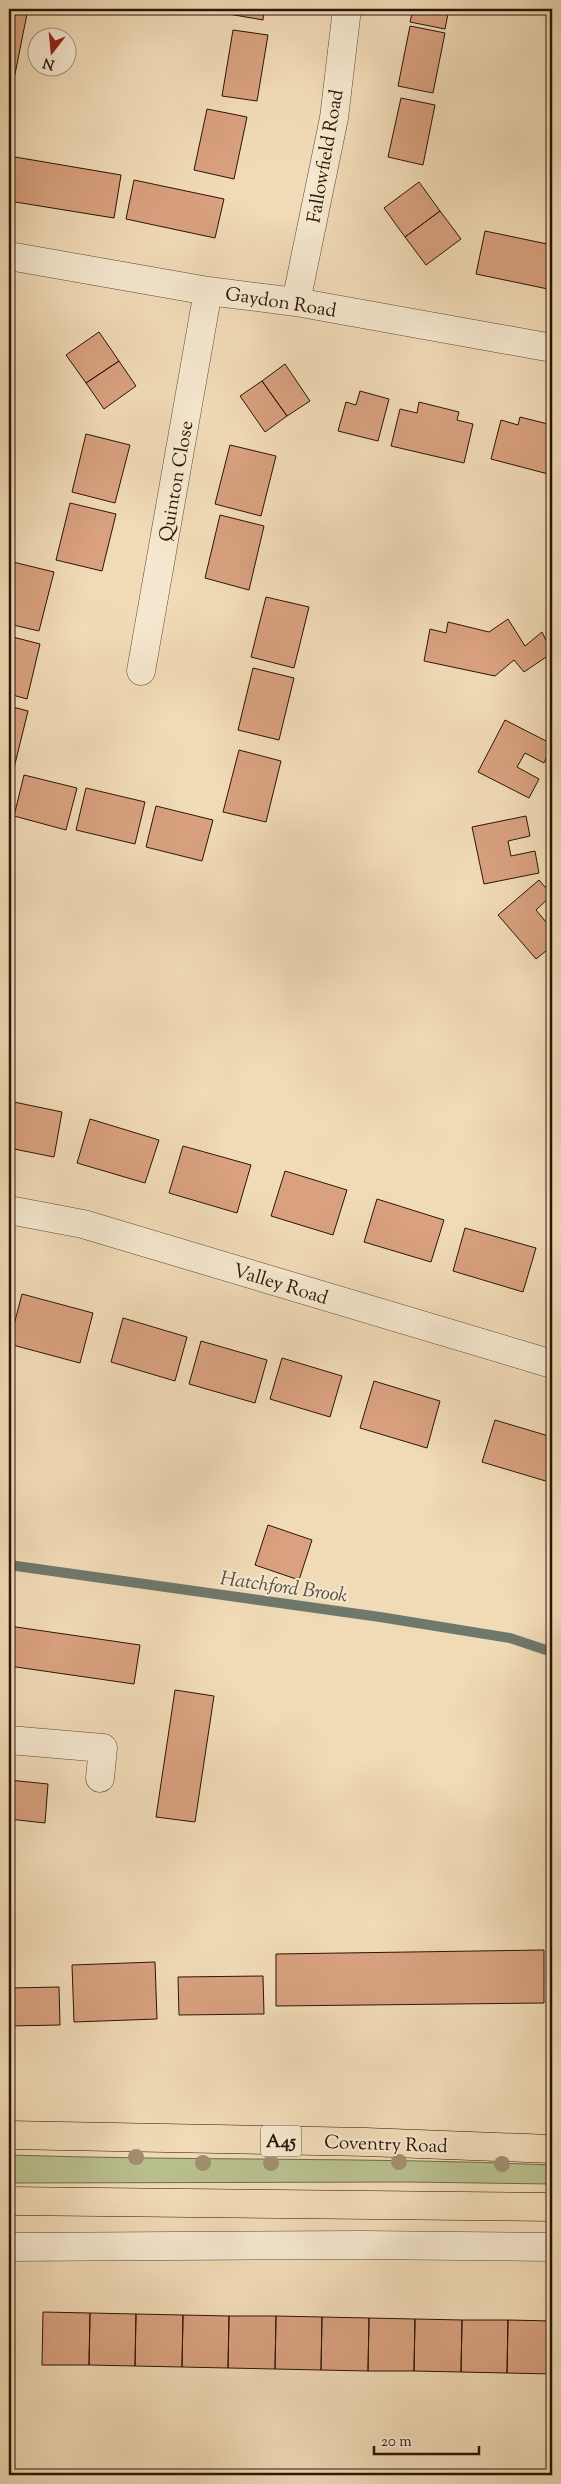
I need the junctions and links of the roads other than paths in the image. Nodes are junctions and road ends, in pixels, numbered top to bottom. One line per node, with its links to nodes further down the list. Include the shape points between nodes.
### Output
1 (347, 9): 4 (street, Fallowfield Road, via 334,118)
2 (9, 256): 3 (street, Gaydon Road)
3 (208, 291): 4 (street, Gaydon Road); 6 (street, Quinton Close)
4 (296, 302): 5 (street, Gaydon Road)
5 (552, 348)
6 (141, 671)
7 (9, 1210): 8 (street, Valley Road, via 83,1224)
8 (552, 1364)
9 (9, 1740): 10 (street, via 103,1748)
10 (100, 1778)
11 (9, 2136): 12 (highway, Coventry Road / A45)
12 (552, 2149)
13 (9, 2201): 14 (highway)
14 (552, 2207)
15 (9, 2247): 16 (street)
16 (552, 2247)

